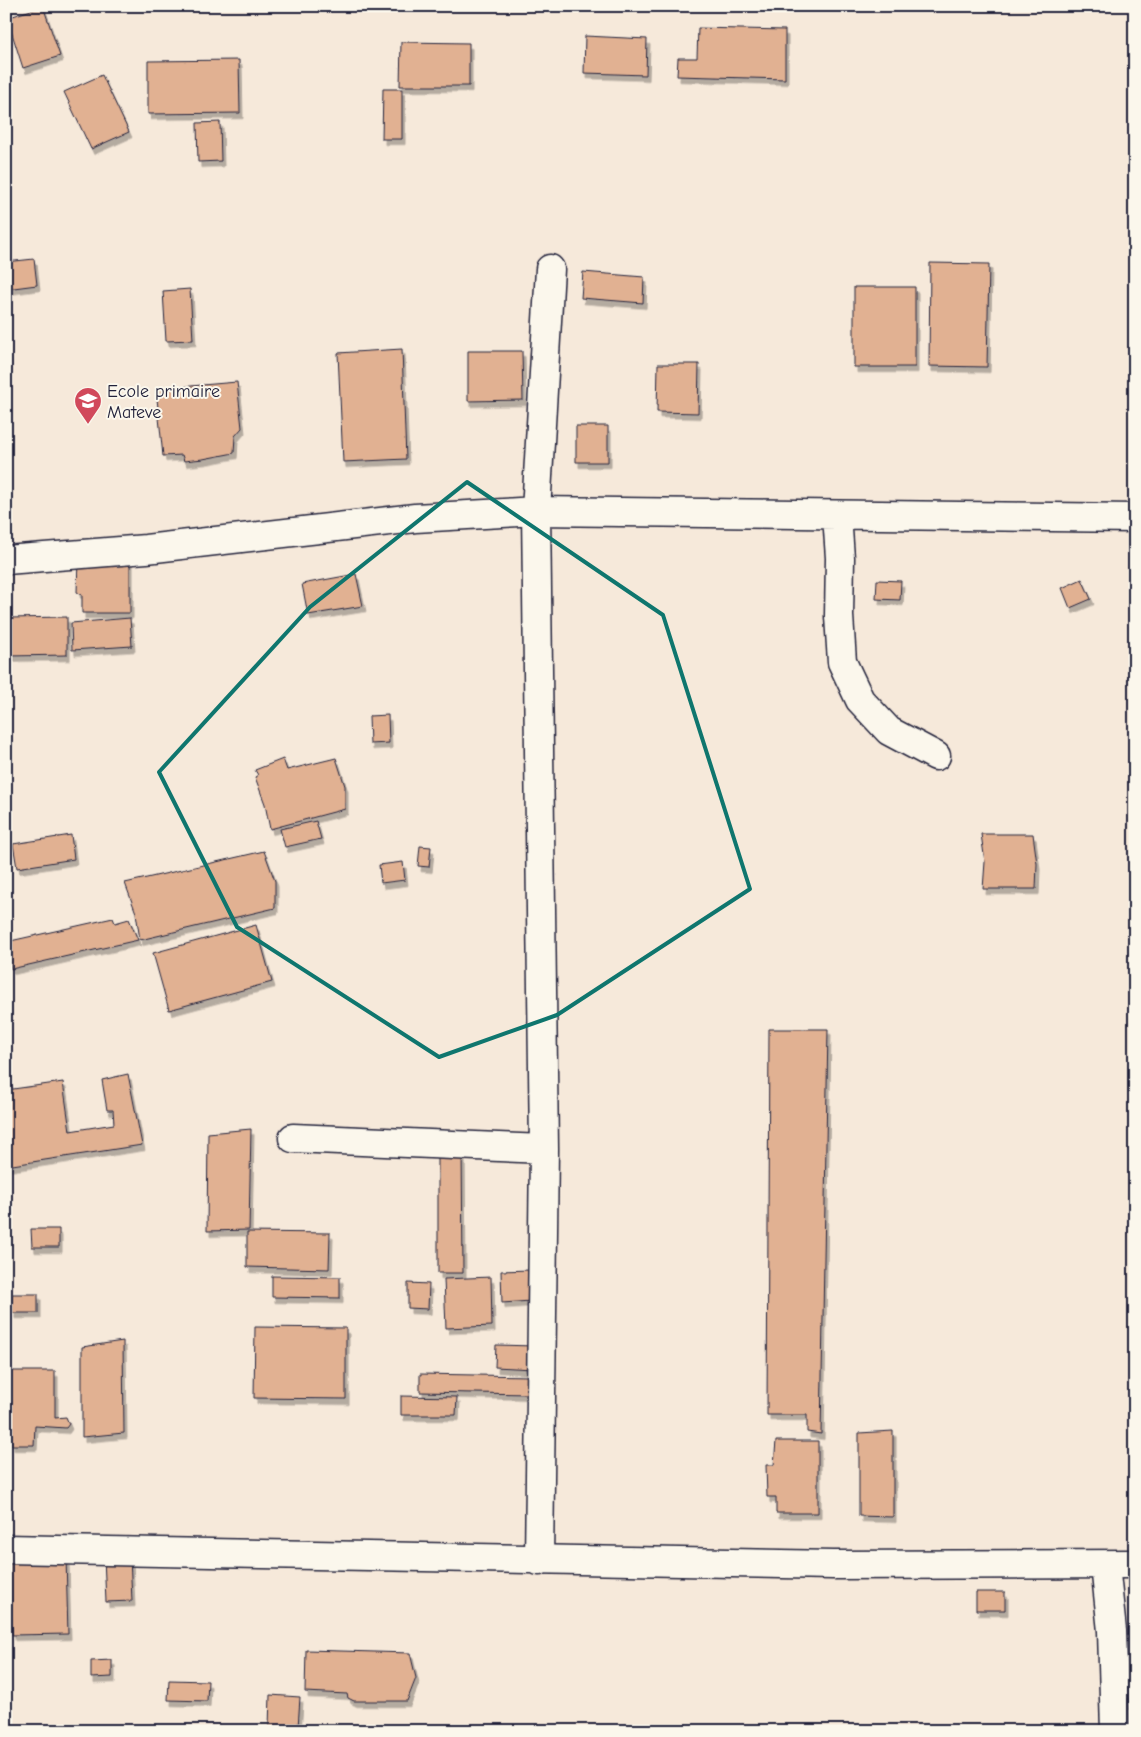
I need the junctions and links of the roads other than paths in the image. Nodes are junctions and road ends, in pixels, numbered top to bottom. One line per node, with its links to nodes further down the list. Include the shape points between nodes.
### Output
1 (550, 269): 2 (street)
2 (536, 511): 3 (street); 5 (street, via 415,518 146,549); 8 (street)
3 (838, 515): 4 (street); 6 (street, via 842,662 860,700 889,730)
4 (1135, 518)
5 (6, 560)
6 (936, 756)
7 (293, 1138): 8 (street)
8 (544, 1149): 10 (street)
9 (6, 1549): 10 (street)
10 (539, 1560): 12 (street)
11 (1135, 1564): 12 (street)
12 (1105, 1565): 13 (street, via 1112,1631)
13 (1115, 1731)

